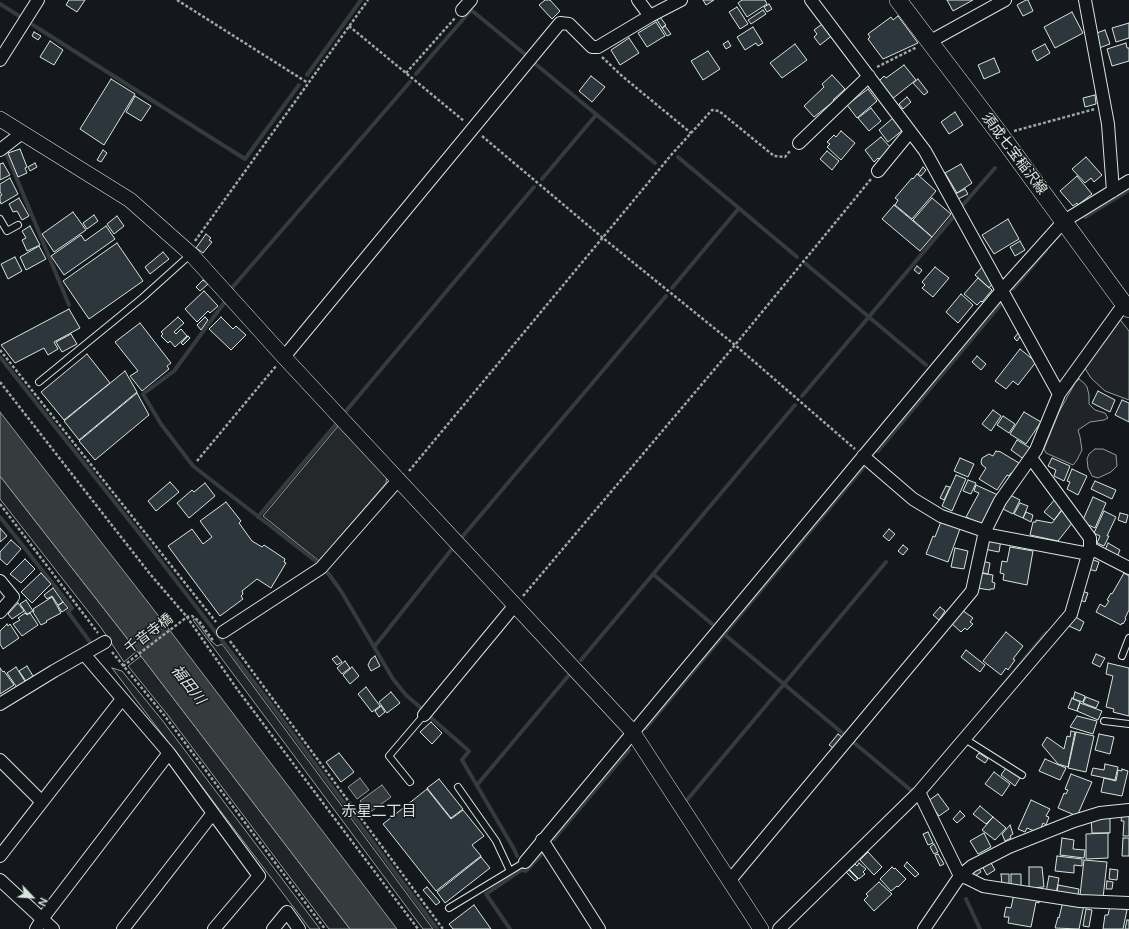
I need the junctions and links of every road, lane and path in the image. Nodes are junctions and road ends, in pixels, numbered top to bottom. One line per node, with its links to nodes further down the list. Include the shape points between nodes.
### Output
1 (38, 0): 16 (street)
2 (177, 0): 19 (path)
3 (368, 0): 13 (path)
4 (471, 0): 11 (street)
5 (638, 0): 12 (street)
6 (681, 0): 12 (street)
7 (811, 0): 18 (street)
8 (898, 0): 14 (main road, 須成七宝稲沢線)
9 (1005, 0): 14 (street)
10 (1085, 0): 20 (street)
11 (462, 10): 17 (path)
12 (650, 16): 15 (street, via 598,47)
13 (349, 26): 17 (path); 19 (path)
14 (929, 42): 18 (path); 26 (main road, 須成七宝稲沢線)
15 (592, 47): 22 (street, via 569,24 560,24); 25 (path)
16 (0, 60)
17 (406, 73): 22 (path)
18 (868, 74): 23 (street); 27 (street)
19 (308, 83): 36 (path)
20 (1105, 107): 26 (path, via 1015,130); 31 (street)
21 (0, 119): 24 (street)
22 (473, 128): 35 (path); 41 (street)
23 (910, 132): 29 (street); 37 (street, via 925,151)
24 (22, 133): 28 (street); 36 (street, via 130,200)
25 (691, 134): 27 (path, via 712,110 719,111 774,156 785,156); 35 (path)
26 (1002, 137): 33 (main road, 須成七宝稲沢線)
27 (799, 142)
28 (0, 150)
29 (878, 171): 39 (path)
30 (1129, 181): 31 (street)
31 (1112, 191): 33 (street)
32 (0, 219): 34 (lane, via 7,231)
33 (1064, 222): 37 (street); 38 (main road, 須成七宝稲沢線)
34 (18, 225)
35 (603, 238): 39 (path); 48 (path)
36 (189, 253): 41 (street); 43 (lane, via 142,298)
37 (1002, 290): 44 (street); 45 (street)
38 (1126, 307): 44 (street)
39 (735, 345): 45 (path); 54 (path)
40 (0, 350): 57 (path)
41 (284, 356): 47 (path); 48 (street)
42 (0, 382): 56 (path, via 150,574)
43 (39, 382)
44 (1059, 394): 46 (street)
45 (863, 456): 50 (street, via 914,499 941,516); 68 (street)
46 (1031, 458): 50 (street, via 1000,501); 51 (street, via 1090,538)
47 (197, 461)
48 (400, 480): 54 (street); 57 (street, via 321,568)
49 (0, 504): 59 (path)
50 (984, 533): 51 (street); 85 (street, via 972,591)
51 (1089, 551): 52 (street); 69 (street, via 1071,614)
52 (1129, 568)
53 (0, 581): 55 (street, via 12,597)
54 (515, 605): 65 (street); 68 (street)
55 (0, 612)
56 (187, 617): 57 (path, via 192,616 199,621 213,642); 62 (path, 千音寺橋); 95 (path, via 237,689)
57 (221, 638): 96 (path)
58 (1129, 638): 61 (lane)
59 (105, 642): 60 (street); 62 (path)
60 (84, 654): 63 (street); 64 (street)
61 (1122, 656)
62 (124, 665): 94 (path, via 164,714)
63 (122, 699): 70 (street); 76 (street)
64 (0, 704)
65 (424, 715): 73 (lane, via 389,756)
66 (1104, 721): 67 (lane)
67 (1129, 724)
68 (632, 731): 79 (street); 85 (street)
69 (965, 739): 72 (lane); 75 (street)
70 (169, 753): 78 (street); 88 (street)
71 (0, 760): 76 (street)
72 (1022, 775)
73 (410, 782)
74 (458, 787): 82 (lane, via 496,841)
75 (919, 792): 83 (street); 99 (street)
76 (42, 802): 80 (street)
77 (1129, 810): 83 (street, via 1100,813 1074,821 972,866)
78 (213, 813): 90 (street); 91 (street, via 259,876)
79 (542, 840): 81 (street); 97 (street)
80 (0, 856)
81 (525, 862): 82 (lane)
82 (510, 871): 87 (lane)
83 (960, 876): 86 (street, via 983,886 1080,901); 100 (street)
84 (0, 880): 88 (street)
85 (730, 880): 98 (street)
86 (1129, 902)
87 (449, 908)
88 (39, 924): 89 (street)
89 (53, 929)
90 (123, 929)
91 (214, 929)
92 (273, 929): 93 (street, via 287,912)
93 (299, 929)
94 (325, 929)
95 (418, 929)
96 (443, 929)
97 (599, 929)
98 (761, 929)
99 (779, 929)
100 (924, 929)

